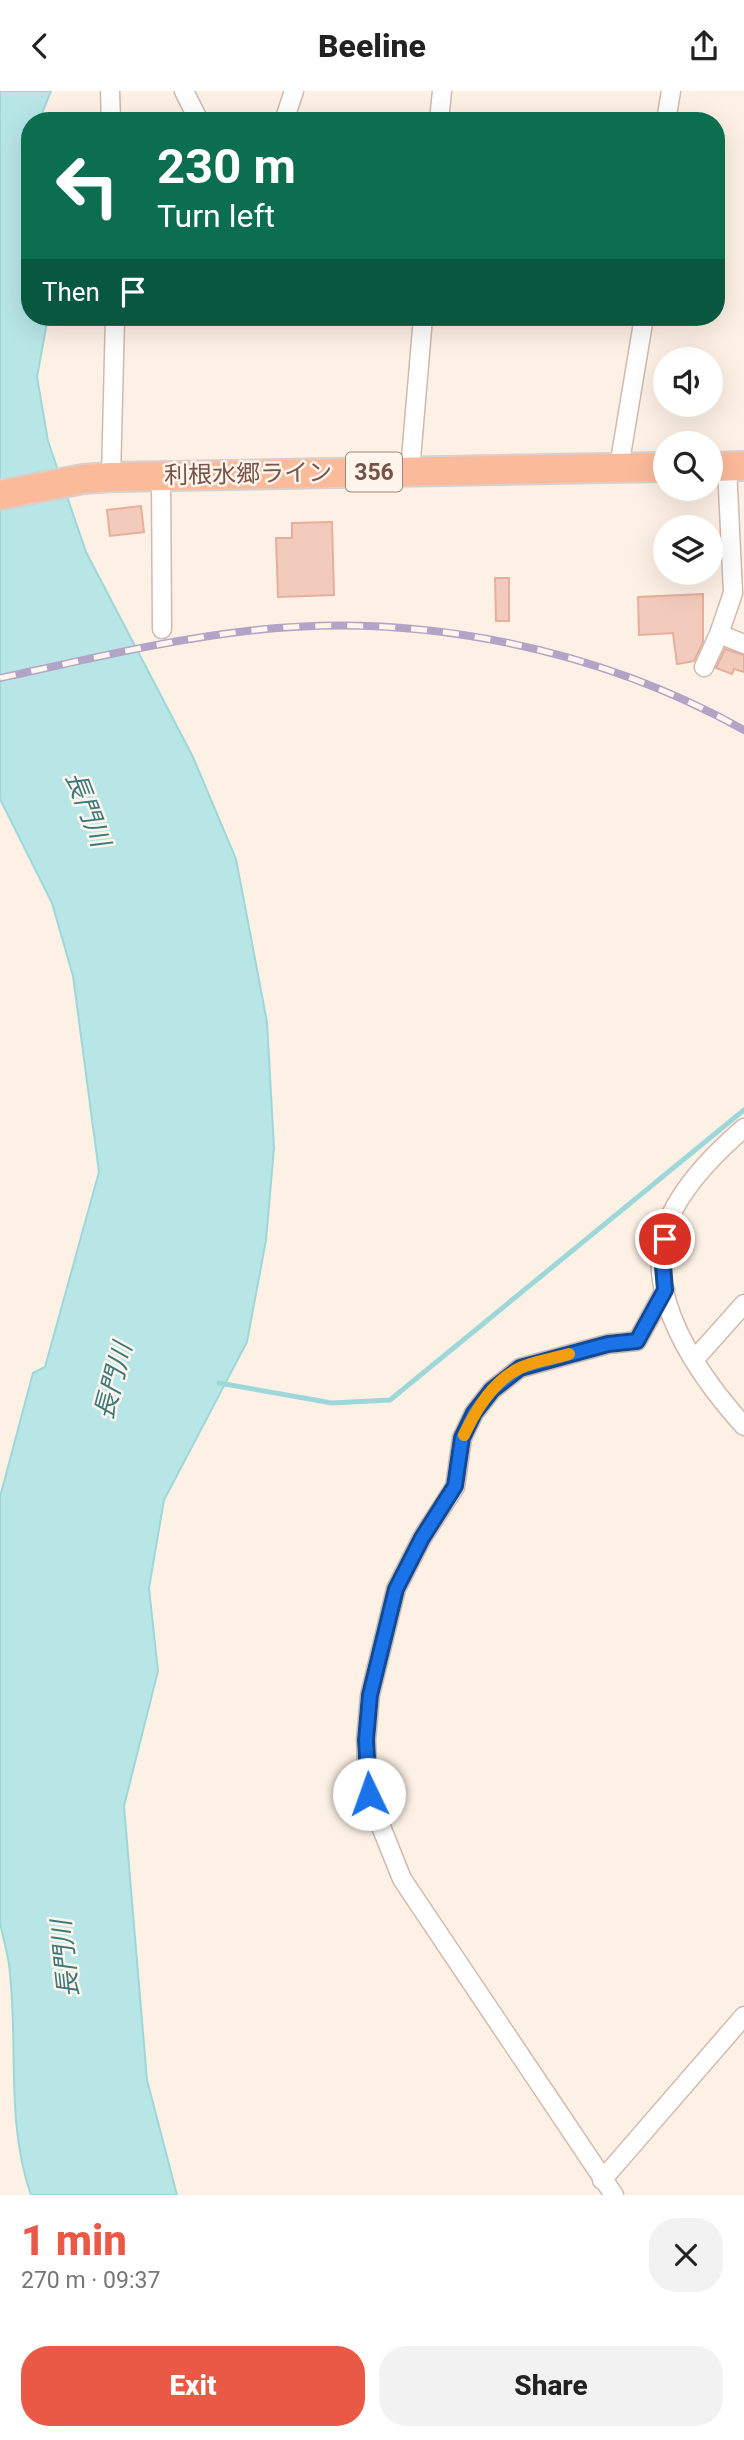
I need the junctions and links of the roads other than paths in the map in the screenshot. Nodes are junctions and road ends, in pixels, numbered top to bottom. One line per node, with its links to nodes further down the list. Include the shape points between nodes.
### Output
1 (110, 91): 6 (street)
2 (184, 91): 7 (street)
3 (294, 91): 8 (street)
4 (442, 91): 9 (street)
5 (671, 91): 10 (street)
6 (111, 112)
7 (194, 112)
8 (287, 112)
9 (440, 112)
10 (668, 112)
11 (116, 326): 19 (street)
12 (422, 326): 17 (street)
13 (642, 326): 14 (street)
14 (619, 467): 15 (highway, 利根水郷ライン / 356); 17 (highway, 利根水郷ライン / 356)
15 (653, 467)
16 (727, 467): 22 (street, via 733,593)
17 (410, 471): 18 (highway, 利根水郷ライン / 356)
18 (162, 476): 19 (highway, 利根水郷ライン / 356); 21 (street)
19 (111, 477): 20 (highway, 利根水郷ライン / 356)
20 (0, 495)
21 (162, 629)
22 (719, 634): 23 (street); 24 (street)
23 (744, 644)
24 (704, 667)
25 (744, 1128): 26 (street, via 706,1166 667,1225 662,1253)
26 (665, 1290): 28 (street, via 669,1312); 31 (street, via 637,1341 608,1344 520,1368 492,1390 474,1413 462,1438 455,1486 396,1589 370,1695 366,1740 369,1794 402,1879)
27 (744, 1304): 28 (street)
28 (694, 1360): 29 (street)
29 (744, 1426)
30 (744, 2016): 31 (street)
31 (602, 2180): 32 (street)
32 (614, 2195)

